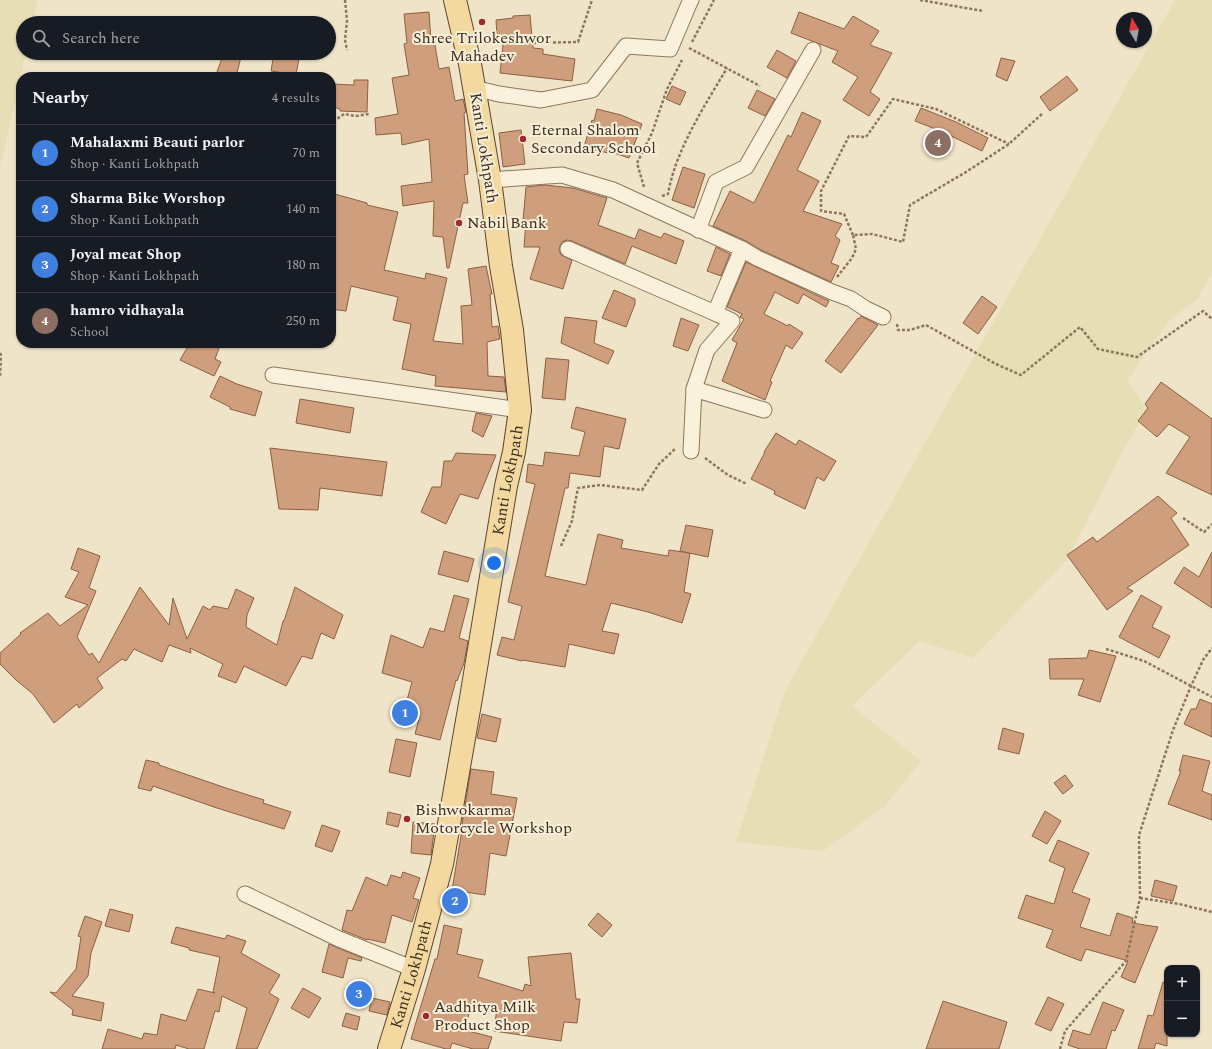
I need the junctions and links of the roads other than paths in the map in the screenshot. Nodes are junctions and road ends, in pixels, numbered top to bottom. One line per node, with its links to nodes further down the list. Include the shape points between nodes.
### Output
1 (455, 0): 4 (main road, Kanti Lokhpath)
2 (691, 0): 4 (street, via 670,49 626,46 592,90 541,100)
3 (813, 50): 6 (street, via 746,167 716,182)
4 (474, 88): 5 (main road, Kanti Lokhpath)
5 (490, 180): 6 (street, via 562,175 655,203); 13 (main road, Kanti Lokhpath, via 512,330)
6 (698, 230): 8 (street)
7 (568, 249): 9 (street)
8 (742, 249): 9 (street); 10 (street, via 832,292 851,298)
9 (715, 313): 12 (street, via 732,322 708,350)
10 (883, 317)
11 (273, 375): 13 (street)
12 (694, 389): 14 (street); 15 (street)
13 (520, 410): 17 (main road, Kanti Lokhpath, via 442,864)
14 (764, 410)
15 (691, 451)
16 (245, 894): 17 (street, via 339,939)
17 (414, 969): 18 (main road, Kanti Lokhpath)
18 (389, 1049)

